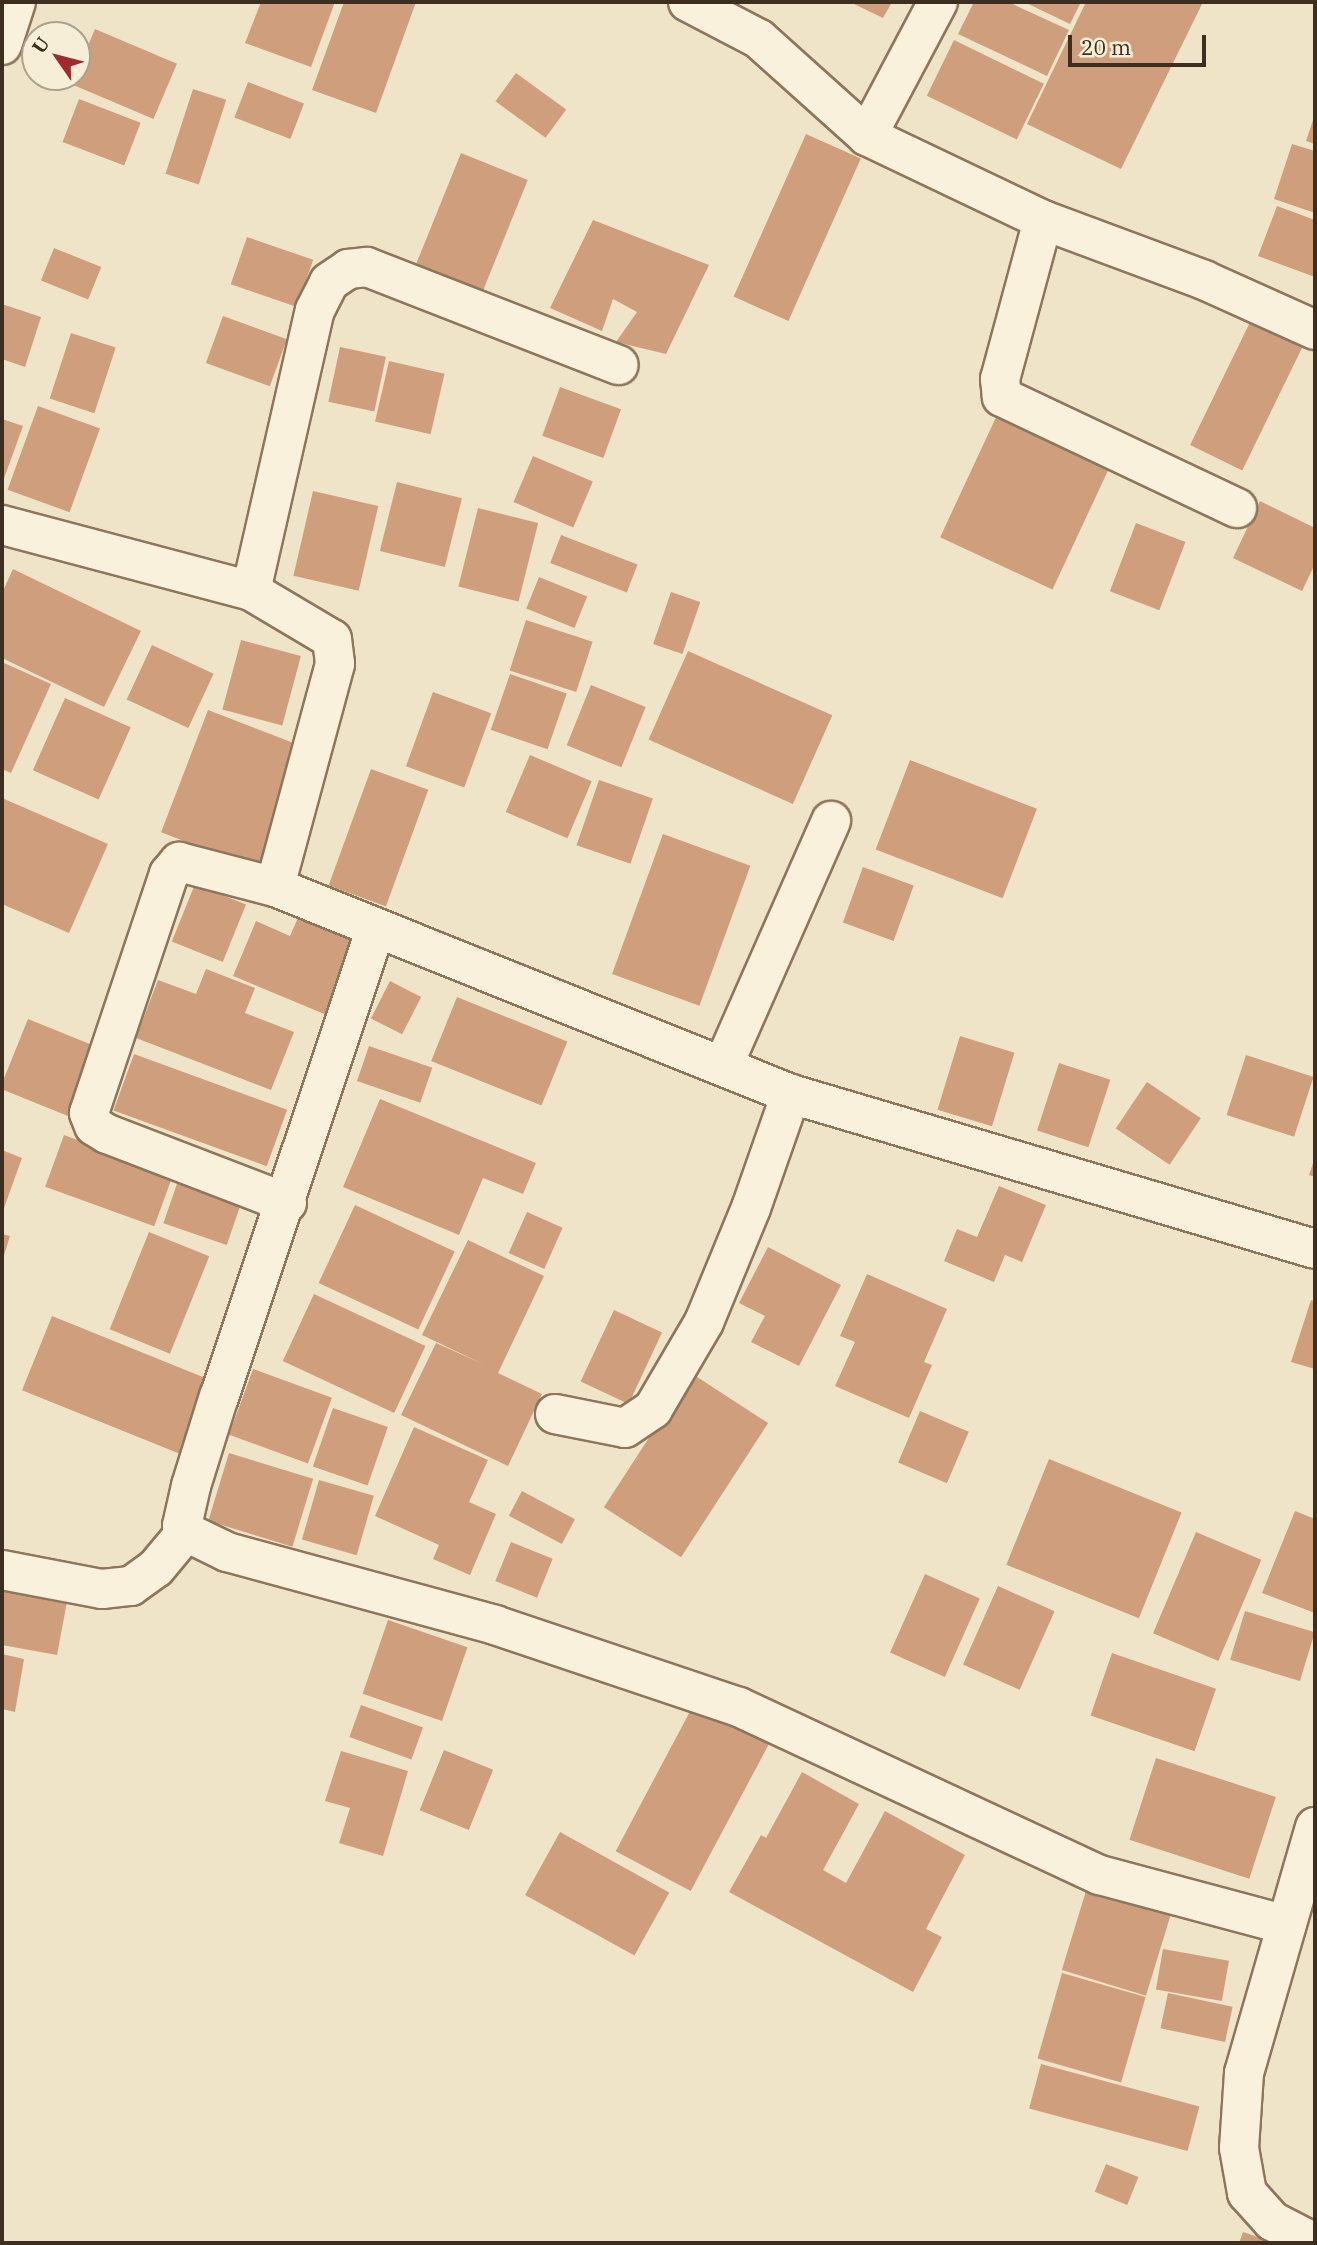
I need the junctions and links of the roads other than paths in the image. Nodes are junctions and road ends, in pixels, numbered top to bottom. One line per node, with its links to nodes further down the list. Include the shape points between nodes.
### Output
1 (16, 2): 4 (street)
2 (688, 2): 5 (street, via 759,39)
3 (938, 2): 5 (street)
4 (2, 45)
5 (867, 135): 6 (street)
6 (1043, 220): 7 (street, via 1204,280); 9 (street, via 1000,379 1002,397)
7 (1315, 330)
8 (620, 365): 11 (street, via 367,268 348,269 328,282 315,310)
9 (1237, 508)
10 (2, 525): 11 (street)
11 (251, 591): 13 (street, via 322,631 332,639 336,652)
12 (831, 821): 15 (street)
13 (275, 887): 14 (street); 17 (street, via 188,861 173,868 89,1113 94,1126 107,1134)
14 (376, 928): 15 (street); 17 (street)
15 (723, 1066): 16 (street)
16 (791, 1094): 18 (street); 19 (street, via 704,1322 653,1409 625,1428)
17 (287, 1203): 20 (street, via 191,1486 182,1526)
18 (1315, 1249)
19 (555, 1415)
20 (186, 1532): 21 (street, via 156,1567 131,1586 102,1589); 24 (street, via 227,1552 495,1625 739,1707 1100,1875)
21 (2, 1570)
22 (1315, 1827): 23 (street)
23 (1307, 1877): 24 (street)
24 (1286, 1925): 25 (street, via 1244,2073 1241,2176 1247,2193 1272,2221)
25 (1315, 2243)

